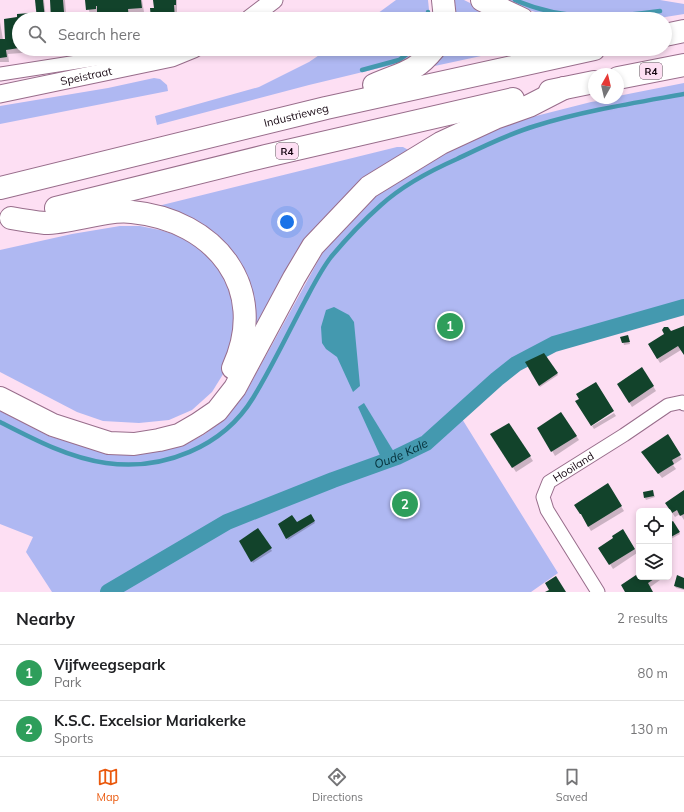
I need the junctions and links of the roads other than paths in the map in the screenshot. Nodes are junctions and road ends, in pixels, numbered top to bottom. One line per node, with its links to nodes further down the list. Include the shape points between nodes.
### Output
1 (274, 0): 4 (street)
2 (443, 0): 5 (highway)
3 (482, 0): 6 (highway)
4 (259, 12)
5 (444, 12)
6 (507, 12)
7 (684, 31): 8 (highway)
8 (672, 34)
9 (177, 56): 12 (street, Speistraat)
10 (428, 56): 19 (highway, via 412,70)
11 (562, 56): 19 (highway, Industrieweg)
12 (172, 58): 14 (street, Speistraat, via 109,57); 18 (street, Speistraat)
13 (684, 65): 15 (highway, R4)
14 (0, 74)
15 (624, 77)
16 (588, 83): 17 (highway, R4)
17 (564, 88): 21 (highway, R4, via 372,131); 23 (highway, via 529,106 495,118 441,143 369,187 314,246 235,388 217,411 179,435 134,444 109,442 53,425)
18 (0, 94)
19 (326, 108): 20 (highway, Industrieweg)
20 (0, 188)
21 (6, 220): 22 (highway, via 45,223 132,212 180,224 205,238 226,258 240,286 245,314 242,347 226,382 210,403 175,425 134,433 111,432 57,416)
22 (0, 386)
23 (0, 398)
24 (684, 404): 25 (street, Hooiland, via 682,402 668,405 549,482 543,497 548,510)
25 (598, 592)

